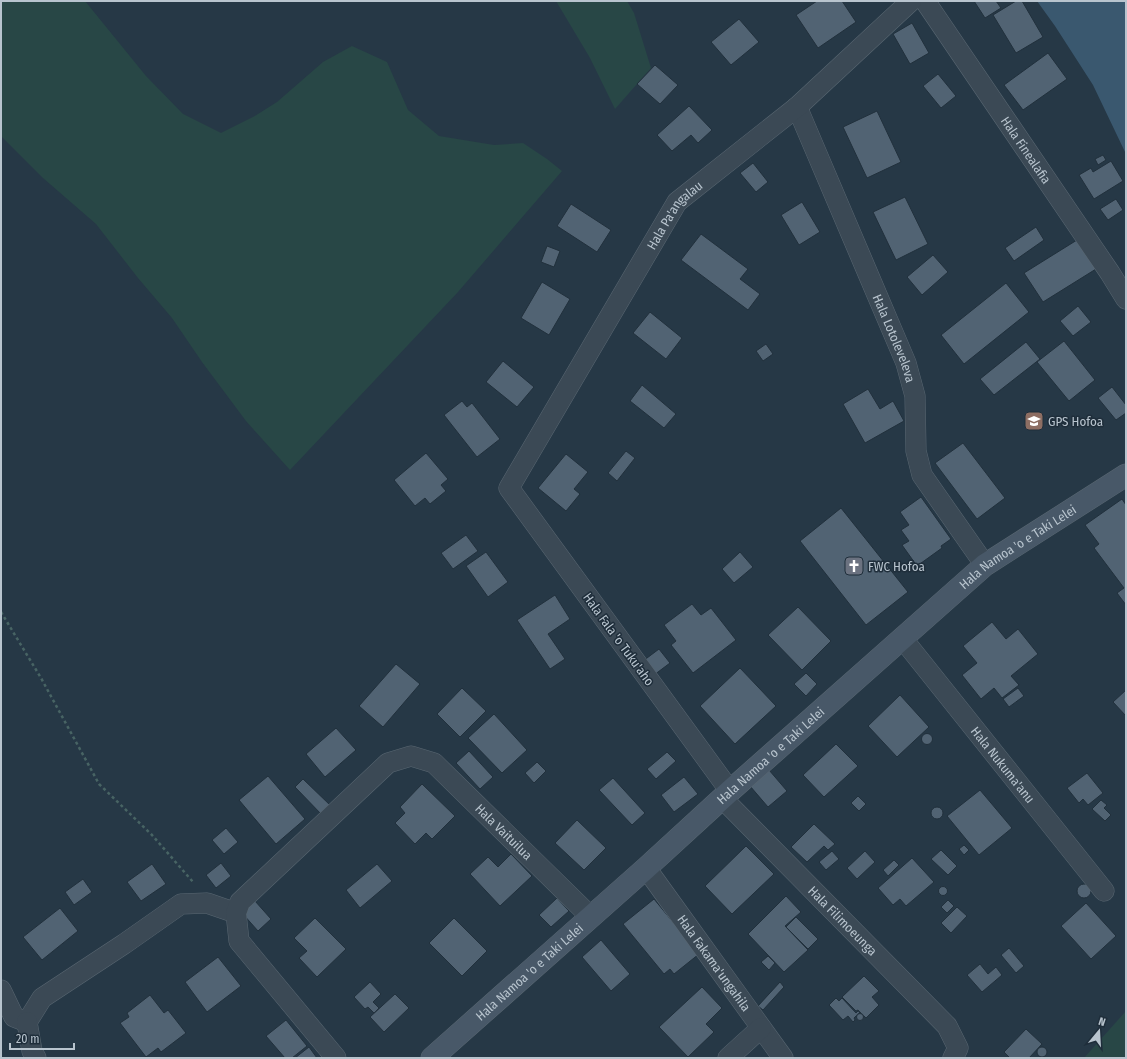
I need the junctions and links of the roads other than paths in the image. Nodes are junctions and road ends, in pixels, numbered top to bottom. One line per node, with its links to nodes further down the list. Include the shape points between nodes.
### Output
1 (911, 1): 3 (street, Hala Pa'angalau)
2 (925, 1): 4 (street, Hala Finealafia)
3 (797, 107): 6 (street, Hala Pa'angalau, via 677,202); 7 (street, Hala Lotoleveleva, via 906,363 915,396 916,451 922,475)
4 (1126, 299)
5 (1126, 475): 7 (street, Hala Namoa 'o e Taki Lelei)
6 (509, 488): 9 (street, Hala Fala 'o Tuku'aho)
7 (985, 565): 8 (street, Hala Namoa 'o e Taki Lelei)
8 (902, 638): 9 (street, Hala Namoa 'o e Taki Lelei); 11 (street, Hala Nukuma'anu)
9 (726, 794): 10 (street, Hala Namoa 'o e Taki Lelei); 17 (street, Hala Filimoeunga, via 947,1026)
10 (646, 868): 13 (street, Hala Namoa 'o e Taki Lelei); 16 (street, Hala Fakama'ungahila)
11 (1104, 891)
12 (236, 913): 13 (street, Hala Vaituilua, via 240,902 388,763 411,756 434,763); 15 (street, via 207,903 181,904 42,998); 19 (street, via 239,941)
13 (591, 917): 20 (street, Hala Namoa 'o e Taki Lelei)
14 (1, 990): 15 (street, via 14,1017)
15 (27, 1022): 18 (street, via 32,1051)
16 (761, 1028): 21 (street); 22 (street, Hala Fakama'ungahila)
17 (956, 1053)
18 (36, 1058)
19 (336, 1058)
20 (432, 1058)
21 (728, 1058)
22 (783, 1058)

